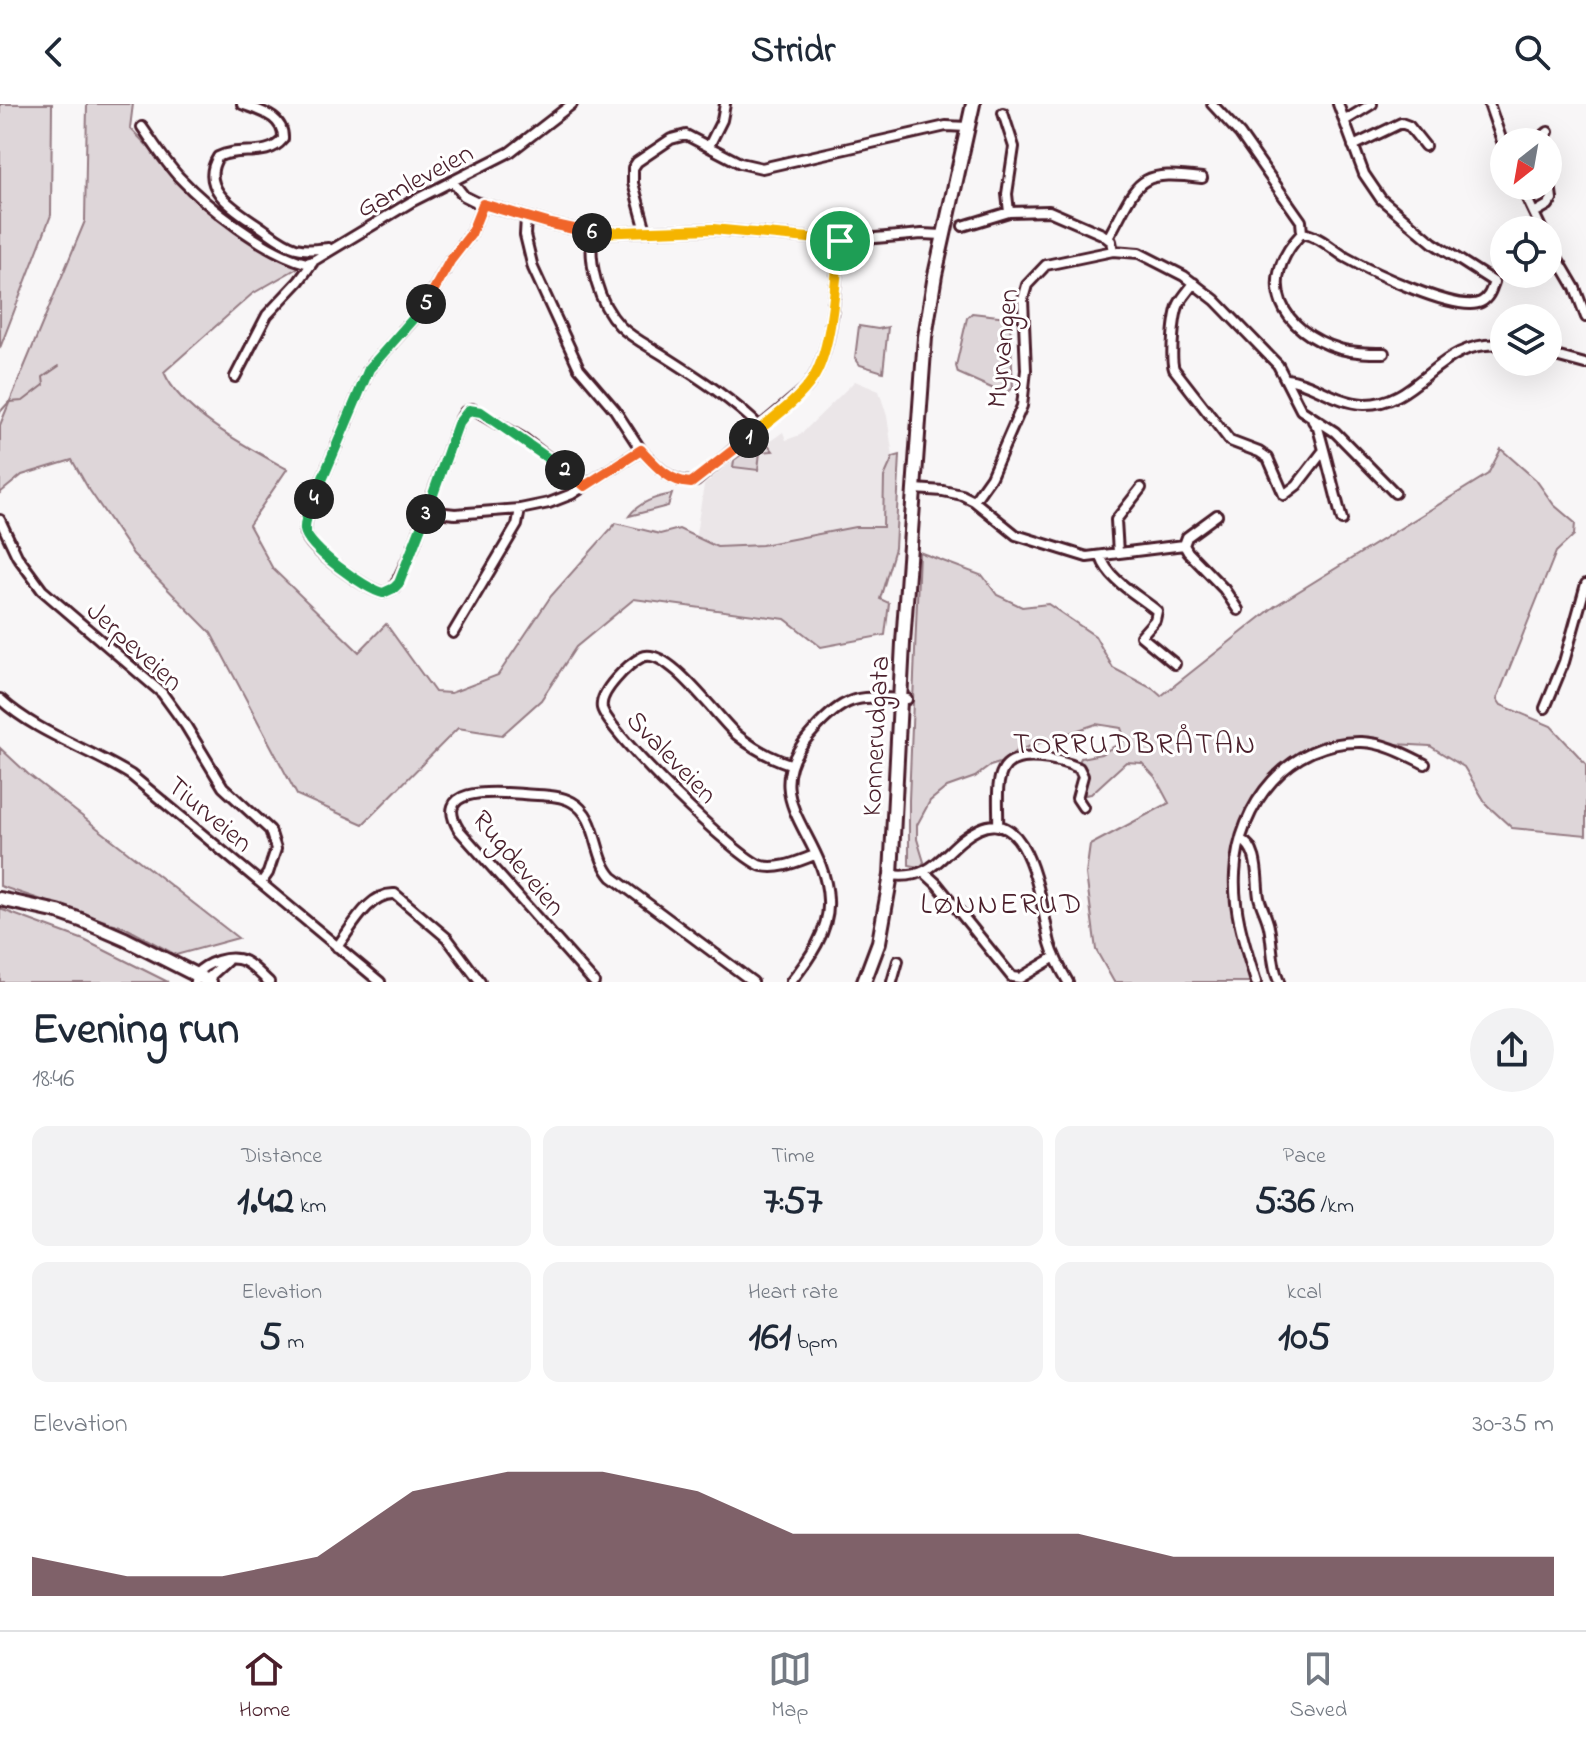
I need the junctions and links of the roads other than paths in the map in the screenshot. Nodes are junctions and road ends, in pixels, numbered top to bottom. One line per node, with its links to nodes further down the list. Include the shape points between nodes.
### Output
1 (242, 104): 33 (street, via 276,119 283,139 269,150 232,151 218,157 213,180 220,196 293,247)
2 (572, 104): 18 (street, Gamleveien, via 522,144)
3 (725, 104): 14 (street)
4 (973, 104): 12 (main road, Konnerudgata)
5 (1212, 104): 29 (street, via 1296,211)
6 (1338, 104): 10 (street)
7 (1372, 104): 10 (street)
8 (1489, 104): 13 (street)
9 (1003, 113): 22 (street, via 1014,147)
10 (1344, 121): 15 (street)
11 (142, 127): 35 (street, via 181,179 255,241 297,261)
12 (967, 127): 14 (street, via 952,125 771,167 740,163); 30 (main road, Konnerudgata)
13 (1497, 128)
14 (709, 146): 27 (street, via 691,136 676,136 634,165)
15 (1353, 146): 16 (street, via 1401,123); 29 (street, via 1368,181 1390,207 1433,243 1494,282 1489,295 1473,304 1390,281)
16 (1425, 146)
17 (1202, 178): 31 (street, via 1172,174 1144,180)
18 (453, 182): 21 (street, via 464,196); 33 (street, Gamleveien)
19 (1528, 200): 23 (street)
20 (1551, 200): 23 (street)
21 (483, 204): 25 (street); 55 (street, via 471,234 424,307 369,369 310,508 305,533 316,549 383,593 399,583)
22 (1009, 212): 26 (street); 31 (street, via 1052,211)
23 (1534, 213): 24 (street)
24 (1535, 216)
25 (526, 217): 28 (street); 47 (street, via 533,268 579,368)
26 (963, 226)
27 (646, 231): 28 (street); 32 (street, via 728,229)
28 (592, 233): 46 (street, via 593,271 617,323)
29 (1302, 233): 40 (street, via 1276,280 1291,318 1321,342 1352,352)
30 (943, 235): 32 (street); 51 (main road, Konnerudgata, via 924,348)
31 (1108, 238): 34 (street)
32 (840, 241): 46 (street, via 818,370 805,389)
33 (333, 248): 35 (street, Gamleveien)
34 (1113, 251): 37 (street, via 1139,253); 53 (street, Myrvangen, via 1046,265 1027,285 1022,406 991,477)
35 (313, 261): 43 (street, Gamleveien, via 267,315)
36 (1562, 266): 38 (street)
37 (1194, 283): 44 (street, via 1254,339); 48 (street, via 1177,311 1174,369 1230,441 1268,458 1284,495)
38 (1586, 316)
39 (1490, 346): 44 (street, via 1459,352 1411,388 1372,403 1352,402)
40 (1384, 353)
41 (1562, 358): 42 (street)
42 (1585, 364)
43 (235, 377)
44 (1287, 379): 45 (street)
45 (1311, 419): 48 (street); 52 (street, via 1335,432)
46 (761, 428): 47 (street, via 691,483 665,473)
47 (641, 450): 49 (street)
48 (1324, 450): 58 (street)
49 (585, 486): 54 (street, via 549,503); 55 (street, via 524,439 472,409 458,424)
50 (1141, 488): 60 (street, via 1116,520)
51 (915, 489): 53 (street, via 952,492); 66 (main road, Konnerudgata)
52 (1395, 493)
53 (974, 501): 61 (street, via 1024,539)
54 (520, 509): 55 (street, via 446,515); 64 (street, via 517,525)
55 (427, 511)
56 (1217, 515): 59 (street)
57 (0, 520): 77 (street, Jerpeveien, via 31,578 162,693 223,787 270,830 276,849)
58 (1342, 520)
59 (1184, 545): 60 (street); 63 (street)
60 (1118, 553): 61 (street)
61 (1101, 557): 65 (street, via 1109,571 1157,611 1141,636)
62 (1586, 584): 68 (street)
63 (1238, 610)
64 (453, 633)
65 (1175, 664)
66 (903, 698): 69 (street, via 862,697 840,705 807,737); 76 (main road, Konnerudgata)
67 (0, 699): 77 (street, Tiurveien, via 31,723 131,775)
68 (1545, 708)
69 (790, 764): 74 (street, via 789,793); 74 (street, Svaleveien, via 739,737 657,656 638,659 604,695 603,712 614,727 737,851 767,867)
70 (1425, 764): 73 (street, via 1363,742 1309,752 1265,788)
71 (1083, 807): 72 (street, via 1077,798 1083,776 1079,768 1018,759 1001,774)
72 (998, 826): 75 (street, via 971,834); 80 (street, via 1017,836 1026,851)
73 (1241, 840): 93 (street, via 1236,903); 94 (street, via 1250,847 1256,866)
74 (815, 855): 88 (street, via 827,884 827,918)
75 (925, 873): 76 (street); 80 (street, via 1012,977 1020,978)
76 (894, 876): 89 (main road, Konnerudgata); 90 (main road, Konnerudgata, via 887,942)
77 (261, 883): 79 (street, Tiurveien)
78 (0, 899): 82 (main road, via 37,909)
79 (337, 947): 84 (street, Tiurveien); 85 (street, via 373,902 395,894 447,938)
80 (1055, 957): 92 (street)
81 (898, 961): 91 (street)
82 (200, 980): 83 (street, via 230,960 248,963)
83 (269, 982)
84 (380, 982)
85 (480, 982)
86 (594, 982): 87 (street, Rugdeveien, via 459,830 453,813 464,795 488,792 574,803 588,820 612,877)
87 (753, 982)
88 (791, 982)
89 (864, 982)
90 (873, 982)
91 (892, 982)
92 (1068, 982)
93 (1256, 982)
94 (1279, 982)

